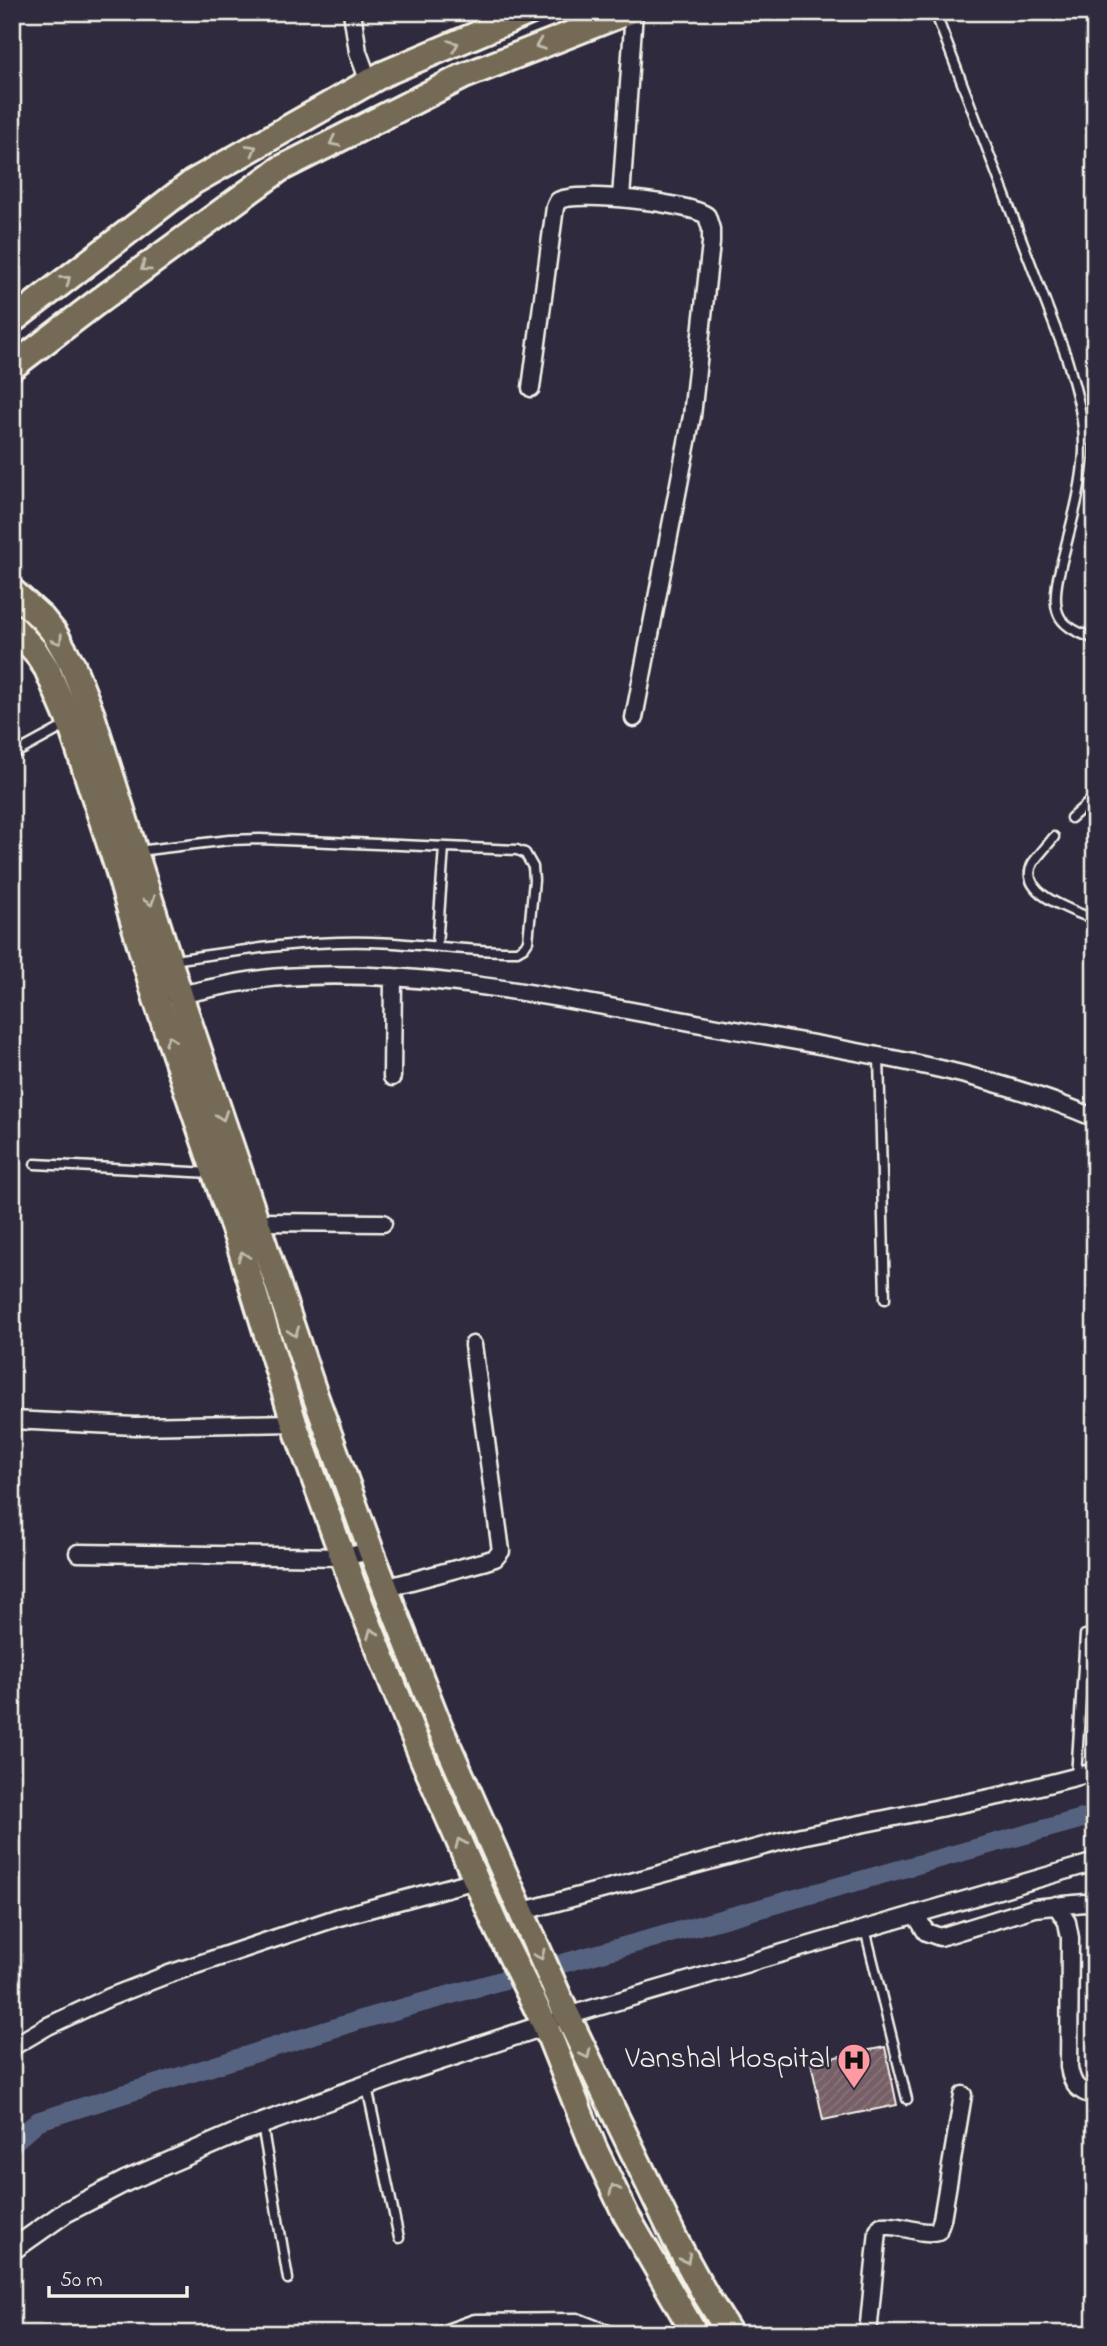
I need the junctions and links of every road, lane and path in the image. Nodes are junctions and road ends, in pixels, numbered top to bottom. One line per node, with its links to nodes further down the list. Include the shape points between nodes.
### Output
1 (352, 12): 7 (street, via 358,52)
2 (530, 12): 7 (main road, one-way to 2)
3 (627, 12): 6 (main road)
4 (634, 12): 8 (street)
5 (935, 12): 14 (lane, via 1077,395 1084,450 1055,595 1065,626)
6 (597, 17): 10 (main road, one-way to 10, via 464,76 280,169)
7 (369, 82): 9 (main road, one-way to 7, via 193,182)
8 (621, 198): 11 (street, via 568,196 555,207); 15 (street, via 694,208 707,215 711,229 692,416)
9 (12, 321)
10 (12, 367)
11 (531, 388)
12 (12, 591): 16 (main road, one-way to 16, via 42,618 72,664)
13 (12, 626): 16 (main road, via 36,652)
14 (1095, 639)
15 (634, 718)
16 (81, 719): 17 (lane); 22 (main road); 27 (main road, via 117,866)
17 (12, 755)
18 (1095, 797): 19 (lane)
19 (1071, 818)
20 (1054, 837): 23 (lane, via 1031,870 1035,887 1050,900)
21 (444, 847): 22 (lane, via 260,839); 24 (lane); 24 (lane, via 517,850 530,858 534,880 530,931 524,947 508,951)
22 (134, 852): 25 (main road, one-way to 25)
23 (1095, 920)
24 (437, 946): 25 (lane, via 303,943)
25 (169, 960): 27 (main road)
26 (393, 977): 27 (street, via 280,977); 28 (street, via 459,982); 29 (street)
27 (168, 997): 32 (main road, one-way to 27); 33 (main road, one-way to 33)
28 (879, 1056): 30 (street, via 997,1084); 35 (lane)
29 (392, 1077)
30 (1095, 1118)
31 (35, 1164): 32 (lane)
32 (215, 1173): 38 (main road, one-way to 32)
33 (258, 1222): 34 (street); 39 (main road, one-way to 39)
34 (383, 1223)
35 (885, 1299)
36 (473, 1345): 42 (street, via 501,1551 486,1561)
37 (12, 1420): 38 (street, via 135,1426)
38 (294, 1423): 41 (main road)
39 (371, 1551): 41 (street); 42 (main road)
40 (78, 1553): 41 (street)
41 (343, 1557): 47 (main road, one-way to 41)
42 (385, 1588): 50 (main road)
43 (1085, 1636): 45 (lane)
44 (1095, 1772): 45 (street)
45 (1076, 1777): 50 (street, via 801,1836)
46 (1095, 1862): 51 (street)
47 (476, 1880): 54 (main road); 55 (street, via 339,1917 169,1975 110,1997)
48 (1095, 1902): 49 (street)
49 (1056, 1905): 51 (street, via 940,1937 926,1931); 58 (street, via 1070,1938 1071,2078 1081,2092)
50 (521, 1914): 53 (main road, one-way to 53)
51 (915, 1914): 52 (street)
52 (865, 1928): 53 (street); 59 (lane)
53 (562, 2003): 54 (street); 67 (main road, one-way to 67, via 676,2241)
54 (545, 2025): 56 (street); 66 (main road, one-way to 54, via 626,2215)
55 (12, 2047)
56 (367, 2086): 60 (street); 61 (lane)
57 (963, 2095): 68 (street, via 938,2231 885,2225 878,2231)
58 (1095, 2095)
59 (906, 2099)
60 (262, 2124): 62 (street, via 126,2181 66,2212); 63 (lane)
61 (399, 2238)
62 (12, 2250)
63 (288, 2279)
64 (444, 2334): 65 (street, via 475,2323 577,2322)
65 (608, 2334)
66 (695, 2334)
67 (730, 2334)
68 (868, 2334)

